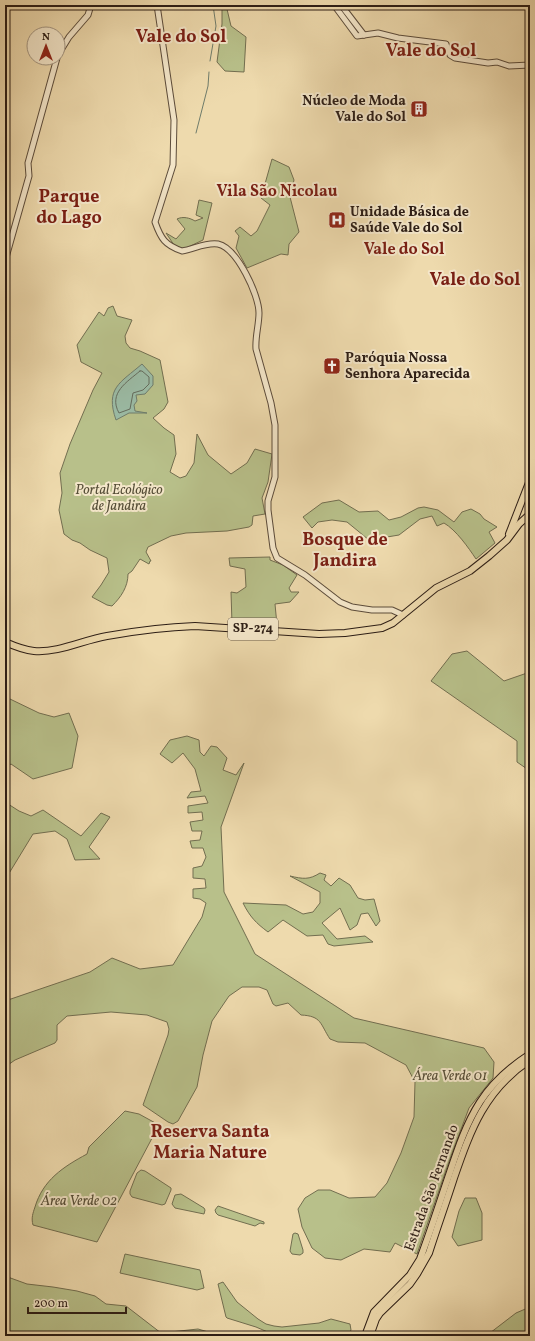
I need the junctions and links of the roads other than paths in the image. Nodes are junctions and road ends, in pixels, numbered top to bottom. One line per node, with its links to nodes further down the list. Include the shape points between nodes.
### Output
1 (91, 5): 6 (street, via 88,15)
2 (157, 5): 15 (street, via 174,120 174,136 173,166 155,222 163,240 182,251 213,244 227,248 233,254 255,294 260,312 255,343 275,425 275,477 268,510 273,548 277,558 305,575 340,602 352,607 392,610)
3 (334, 5): 5 (street, via 357,36)
4 (341, 5): 5 (street)
5 (364, 35): 7 (street, via 378,33 446,44 450,55 455,58 497,62 509,66)
6 (66, 42)
7 (530, 65)
8 (54, 66): 9 (street, via 30,157 29,176)
9 (5, 261)
10 (530, 480): 11 (main road)
11 (527, 494): 12 (main road)
12 (517, 512): 13 (main road, via 520,517); 14 (main road)
13 (528, 516): 14 (main road)
14 (507, 540): 15 (main road, SP-274, via 470,570 436,588)
15 (403, 615): 16 (main road, SP-274, via 382,628 345,633 312,634 180,626 105,636 47,650 34,651)
16 (5, 642)
17 (530, 1054): 19 (main road, Estrada São Fernando, via 508,1070 480,1101 460,1142 420,1259 410,1275 374,1312)
18 (530, 1060): 20 (main road, Estrada São Fernando, via 510,1075 480,1112 424,1264 410,1284 380,1313)
19 (365, 1336)
20 (370, 1336)

